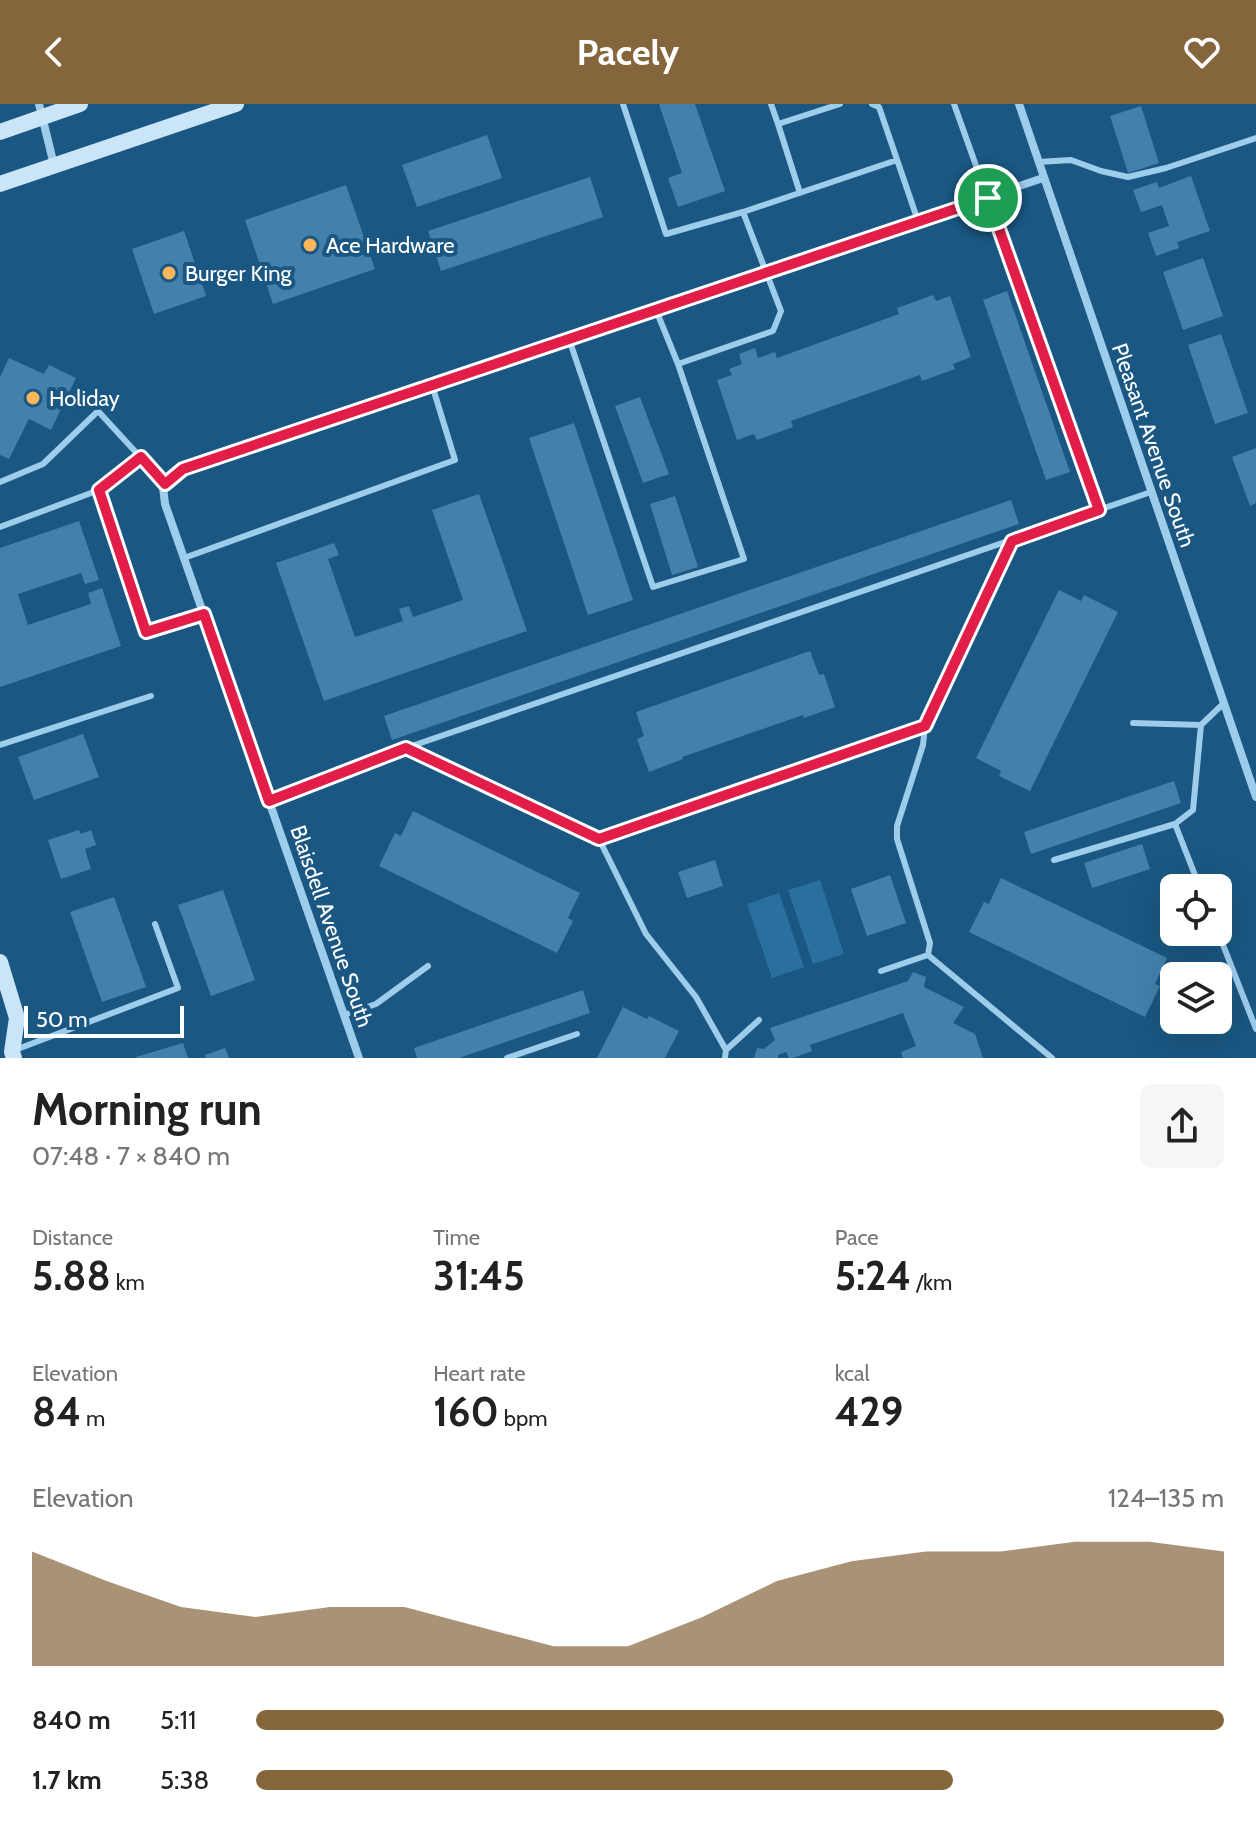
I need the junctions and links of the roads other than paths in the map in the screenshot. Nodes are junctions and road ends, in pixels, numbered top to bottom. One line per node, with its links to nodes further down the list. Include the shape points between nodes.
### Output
1 (80, 104): 9 (main road)
2 (236, 104): 15 (main road)
3 (623, 104): 20 (lane, via 666,234)
4 (771, 104): 10 (lane)
5 (840, 104): 10 (lane)
6 (872, 104): 13 (lane, via 879,107)
7 (954, 104): 19 (lane)
8 (1019, 104): 14 (street, Pleasant Avenue South)
9 (41, 110): 11 (main road); 15 (street)
10 (778, 124): 18 (lane)
11 (0, 132)
12 (1256, 138): 14 (lane, via 1128,177 1071,160)
13 (897, 160): 18 (lane); 21 (lane)
14 (1038, 162): 16 (street, Pleasant Avenue South)
15 (54, 165): 17 (main road)
16 (1043, 178): 19 (street); 31 (street, Pleasant Avenue South)
17 (0, 184)
18 (800, 193): 20 (lane)
19 (988, 198): 21 (street); 32 (lane)
20 (743, 212): 22 (lane)
21 (918, 221): 22 (street)
22 (766, 273): 23 (street); 25 (lane, via 781,311 773,331)
23 (656, 310): 24 (street); 25 (lane)
24 (569, 339): 25 (lane, via 653,587 744,559); 26 (street)
25 (678, 364)
26 (432, 385): 29 (street, via 183,469); 35 (lane, via 455,460)
27 (141, 457): 28 (lane, via 98,411 43,464); 29 (lane); 30 (lane)
28 (0, 482)
29 (164, 486): 35 (street, Blaisdell Avenue South)
30 (99, 490): 33 (lane); 36 (lane, via 146,632)
31 (1151, 492): 32 (lane); 38 (street, Pleasant Avenue South)
32 (1099, 510): 34 (lane)
33 (0, 527)
34 (1012, 541): 41 (lane); 43 (lane)
35 (184, 558): 36 (street, Blaisdell Avenue South)
36 (204, 614): 45 (street, Blaisdell Avenue South)
37 (151, 696): 42 (lane)
38 (1224, 703): 40 (lane); 44 (street, Pleasant Avenue South)
39 (1133, 723): 40 (lane)
40 (1201, 725): 46 (lane, via 1193,810)
41 (925, 726): 47 (lane); 52 (lane, via 897,839 930,943)
42 (0, 745)
43 (406, 748): 45 (lane); 47 (lane)
44 (1256, 797)
45 (269, 801): 56 (street, Blaisdell Avenue South)
46 (1175, 824): 48 (lane); 49 (lane)
47 (599, 839): 61 (lane, via 646,934 696,997)
48 (1054, 860)
49 (1195, 874)
50 (155, 924): 60 (lane, via 178,988)
51 (1223, 946): 58 (lane)
52 (928, 955): 55 (lane); 64 (lane)
53 (0, 962): 60 (main road, via 17,1018)
54 (428, 966): 56 (lane, via 376,1004)
55 (881, 971)
56 (344, 1015): 62 (street, Blaisdell Avenue South)
57 (759, 1020): 61 (lane)
58 (1256, 1029)
59 (577, 1034): 63 (lane)
60 (8, 1050)
61 (726, 1054)
62 (359, 1058)
63 (507, 1058)
64 (1052, 1058)

